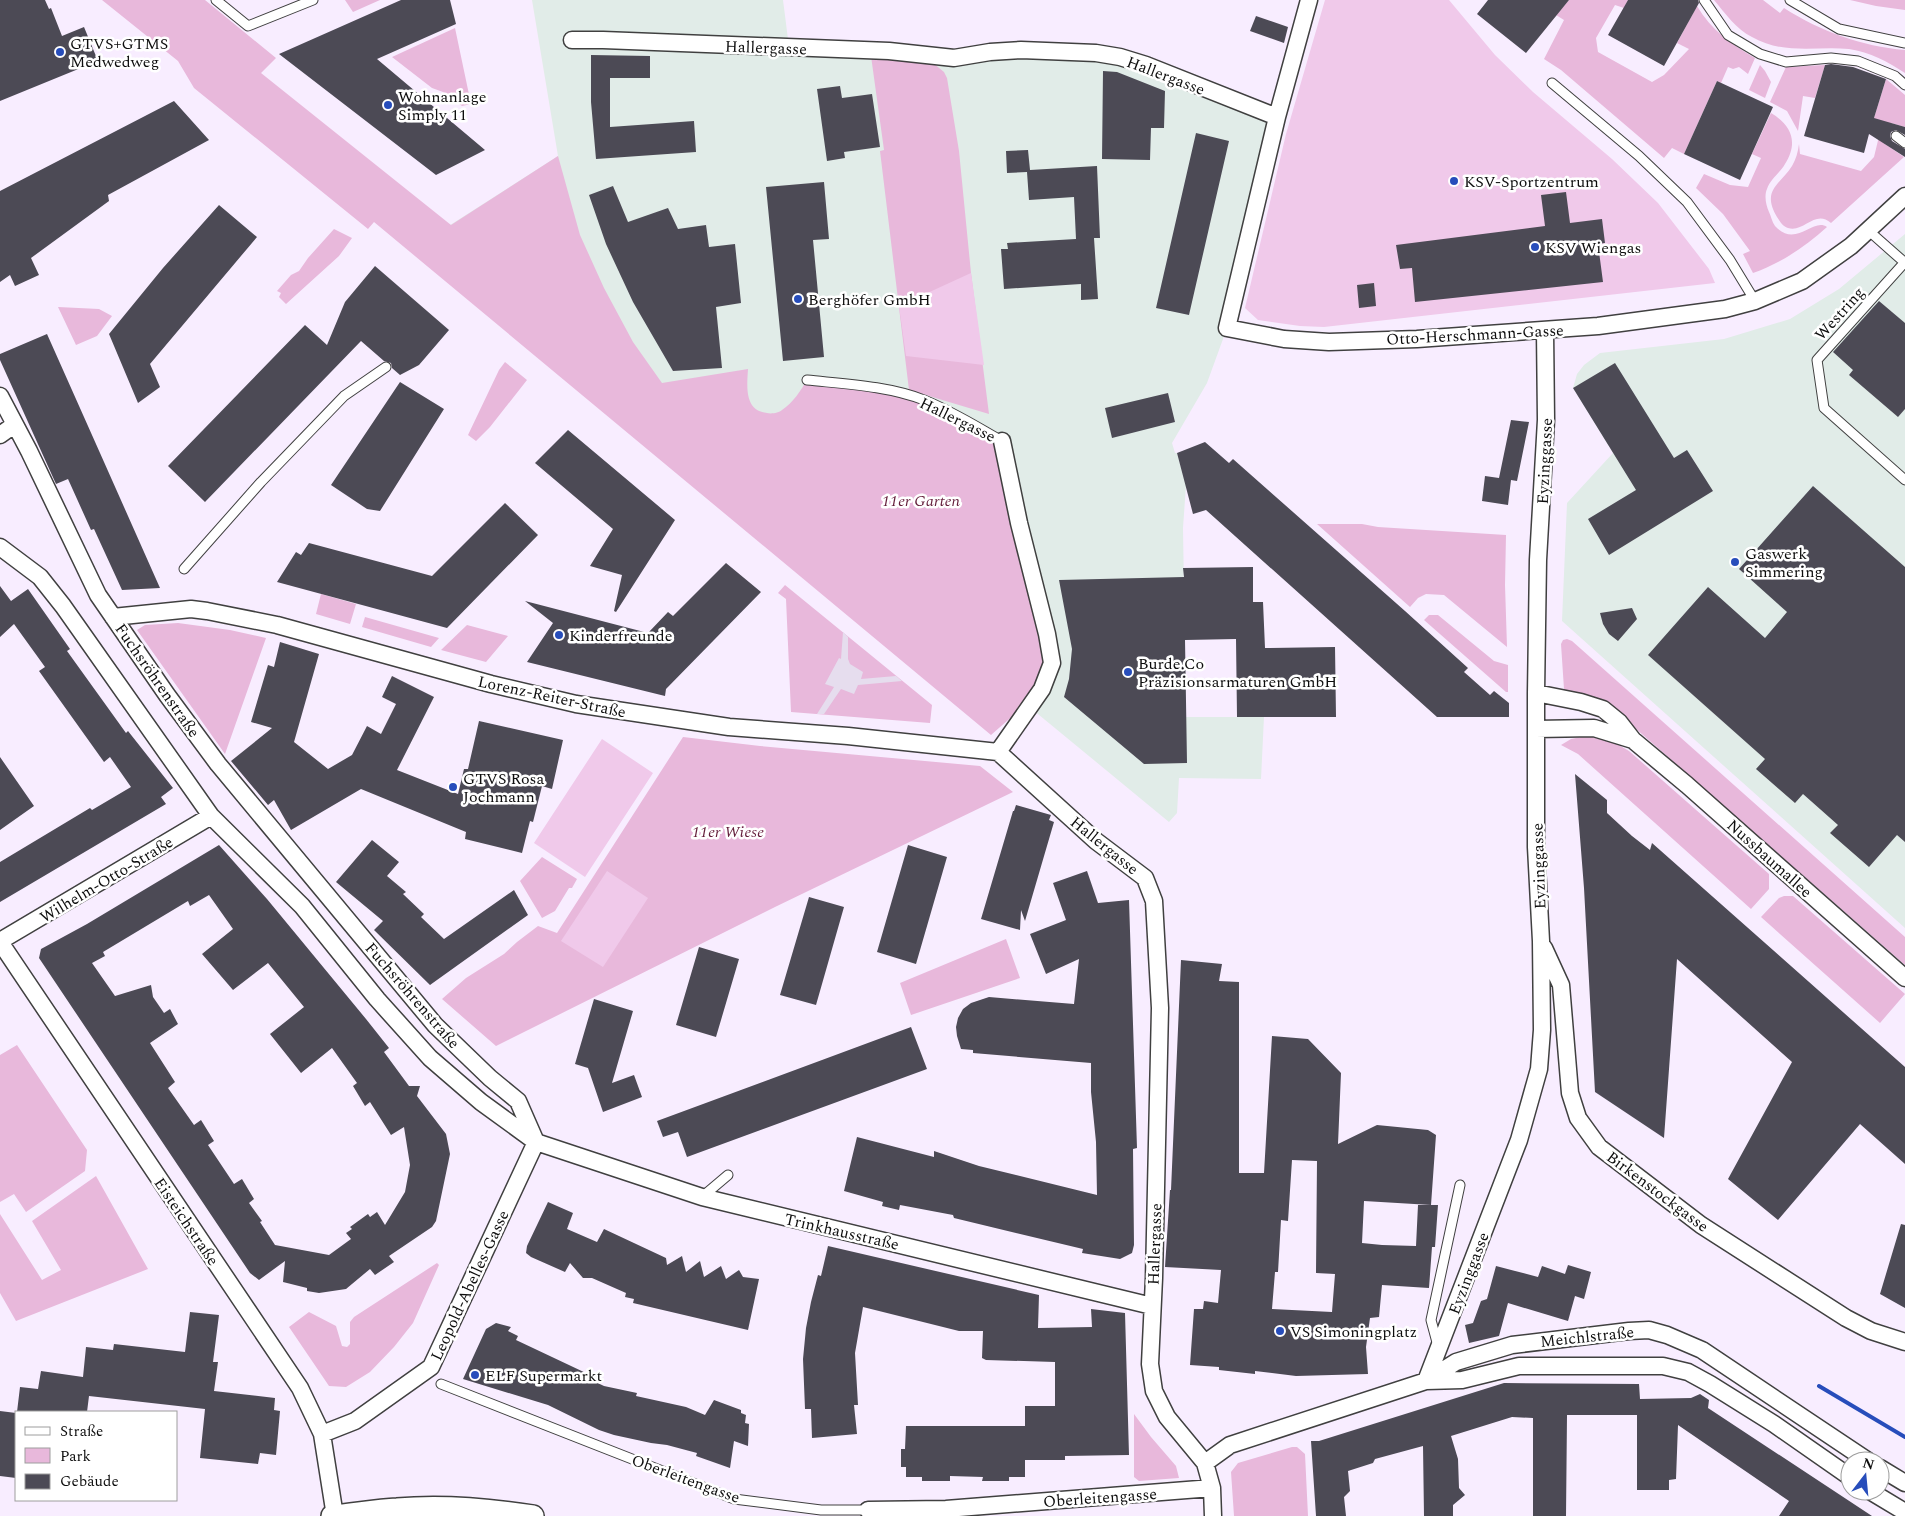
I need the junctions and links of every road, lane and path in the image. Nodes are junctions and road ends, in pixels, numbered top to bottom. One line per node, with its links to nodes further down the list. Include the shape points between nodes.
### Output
1 (216, 0): 2 (lane, via 248,26)
2 (313, 0)
3 (1309, 0): 10 (street)
4 (1704, 0): 9 (lane, via 1728,35 1760,54 1786,62 1831,58 1858,61 1895,76)
5 (1790, 0): 7 (lane, via 1839,29)
6 (572, 40): 10 (street, Hallergasse, via 889,51 954,58 1020,50 1096,53 1146,65)
7 (1905, 43)
8 (1552, 83): 16 (lane, via 1639,156 1687,202 1730,260)
9 (1905, 85)
10 (1277, 117): 17 (street, Otto-Herschmann-Gasse, via 1226,328 1284,339 1329,342)
11 (1896, 136): 12 (lane)
12 (1905, 144)
13 (1905, 196): 14 (street, Otto-Herschmann-Gasse)
14 (1870, 231): 15 (lane); 16 (street, Otto-Herschmann-Gasse, via 1802,281)
15 (1905, 262): 24 (lane, Westring, via 1817,360 1824,408)
16 (1755, 301): 17 (street, Otto-Herschmann-Gasse, via 1692,315)
17 (1545, 331): 28 (street, Eyzinggasse, via 1546,420 1538,560)
18 (386, 367): 26 (lane, via 344,396 261,482)
19 (807, 380): 23 (lane, Hallergasse, via 923,399)
20 (0, 396): 21 (street, Fuchsröhrenstraße)
21 (14, 424): 22 (street); 27 (street, Fuchsröhrenstraße, via 98,595)
22 (0, 435)
23 (1002, 441): 31 (street, Hallergasse, via 1052,662 1042,689)
24 (1905, 480)
25 (0, 547): 32 (street, Fuchsröhrenstraße, via 40,577 58,599)
26 (184, 569)
27 (113, 617): 31 (street, Lorenz-Reiter-Straße, via 199,610 277,625 576,704 729,727); 36 (street, Fuchsröhrenstraße, via 218,764 435,1025 518,1100)
28 (1536, 693): 29 (street, Eyzinggasse); 30 (street, Nussbaumallee, via 1582,702 1602,710 1620,722)
29 (1536, 729): 30 (street, Nussbaumallee, via 1594,728); 34 (street, Eyzinggasse, via 1536,846)
30 (1633, 740): 35 (street, Nussbaumallee)
31 (998, 752): 40 (street, Hallergasse, via 1096,840 1145,878 1154,901 1160,1008)
32 (211, 816): 33 (street, Wilhelm-Otto-Straße); 36 (street, Fuchsröhrenstraße, via 302,906 376,999 430,1058 481,1102)
33 (0, 942): 45 (street, Eisteichstraße, via 300,1388)
34 (1541, 942): 41 (street, Birkenstockgasse, via 1561,985 1570,1093 1578,1118 1599,1147 1701,1225 1846,1318 1871,1331); 42 (street, Eyzinggasse, via 1539,1069 1519,1140)
35 (1905, 978)
36 (536, 1142): 39 (street, Trinkhausstraße); 45 (street, Leopold-Abelles-Gasse, via 431,1367 355,1421)
37 (728, 1175): 39 (lane)
38 (1460, 1185): 42 (lane, via 1431,1320)
39 (702, 1197): 40 (street, Trinkhausstraße)
40 (1152, 1306): 47 (street, Hallergasse, via 1150,1364 1154,1391 1167,1417)
41 (1905, 1342)
42 (1439, 1349): 43 (street, Eyzinggasse)
43 (1426, 1381): 46 (street, Meichlstraße, via 1456,1362 1512,1345 1649,1330 1702,1350); 47 (street, Meichlstraße, via 1230,1445); 48 (street, Meichlstraße, via 1462,1380 1519,1366 1663,1366 1688,1372 1710,1384)
44 (441, 1384): 53 (lane, Oberleitengasse, via 734,1499 821,1510)
45 (322, 1434): 55 (street, Eisteichstraße)
46 (1853, 1451)
47 (1205, 1463): 51 (street, Hallergasse)
48 (1840, 1470)
49 (1890, 1474): 50 (street)
50 (1905, 1483)
51 (1212, 1488): 53 (street, Oberleitengasse, via 946,1509); 57 (street, Hallergasse)
52 (1887, 1501): 54 (street)
53 (868, 1510)
54 (1905, 1512)
55 (334, 1516): 56 (street, via 398,1508 448,1507)
56 (532, 1516)
57 (1213, 1516)

